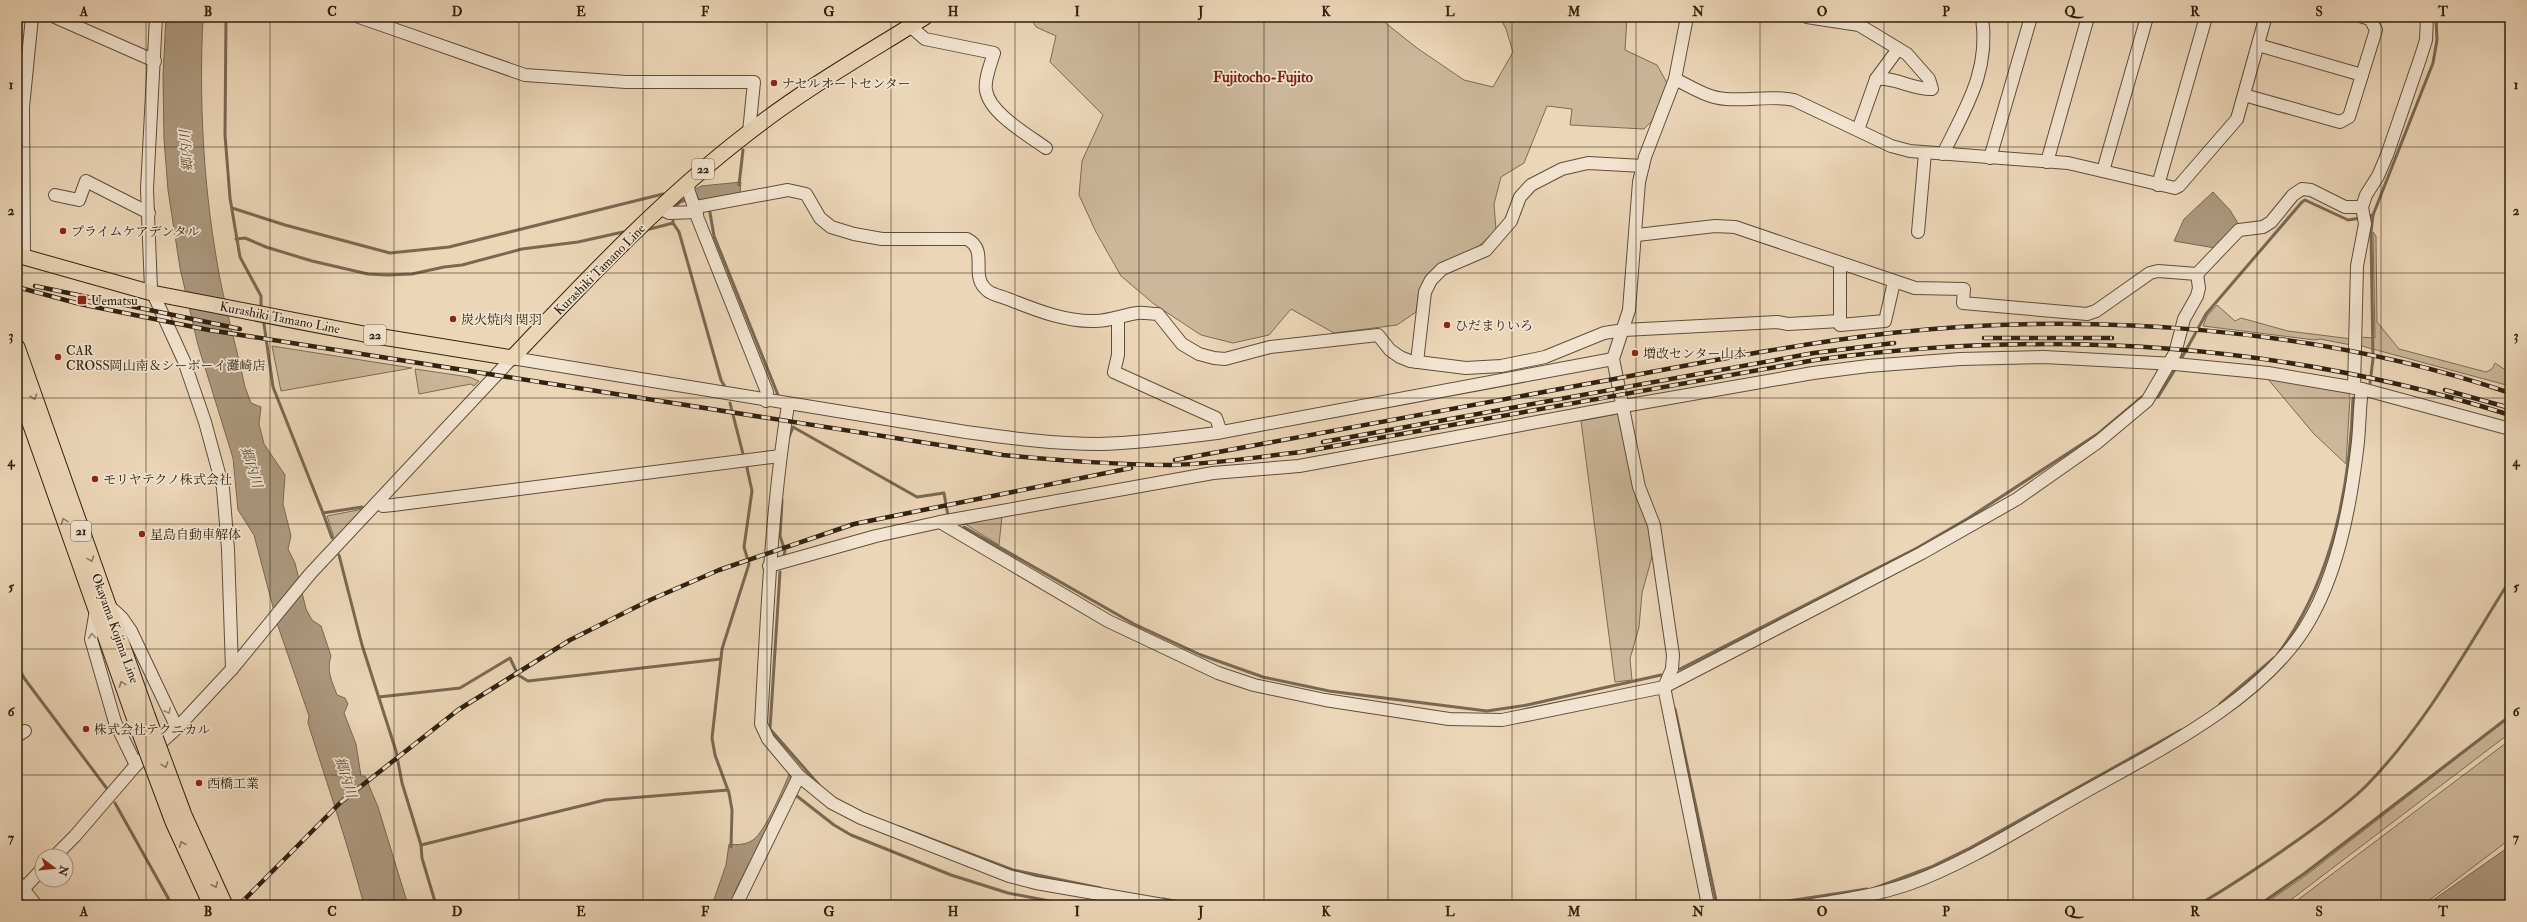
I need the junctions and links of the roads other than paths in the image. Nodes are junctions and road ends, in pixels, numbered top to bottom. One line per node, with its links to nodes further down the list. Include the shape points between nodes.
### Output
1 (32, 17): 41 (street, via 23,107)
2 (55, 17): 19 (street)
3 (156, 17): 19 (street)
4 (359, 17): 25 (street, via 525,75 626,82 754,82)
5 (925, 17): 16 (main road, Kurashiki Tamano Line / 22)
6 (1687, 17): 21 (street)
7 (1807, 17): 18 (street, via 1859,26)
8 (1982, 17): 28 (street, via 1984,54 1980,73)
9 (2031, 17): 29 (street)
10 (2088, 17): 30 (street)
11 (2147, 17): 32 (street)
12 (2206, 17): 33 (street)
13 (2263, 17): 17 (street, via 2265,19)
14 (2363, 17): 20 (street, via 2370,19 2376,30)
15 (2427, 17): 38 (street, via 2426,40 2413,81 2387,155 2378,176 2366,194)
16 (910, 26): 25 (main road, Kurashiki Tamano Line / 22, via 810,88); 26 (street, via 925,39 994,53 985,89 990,100 1005,119)
17 (2258, 45): 20 (street); 23 (street)
18 (1898, 50): 22 (street); 22 (street, via 1907,54 1929,79 1932,89 1887,78)
19 (155, 61): 37 (street)
20 (2362, 75): 23 (street, via 2349,117 2340,122)
21 (1674, 79): 24 (street, via 1710,96 1726,99 1778,97 1794,100); 31 (street)
22 (1876, 79): 24 (street)
23 (2244, 95): 33 (street, via 2237,119 2179,186 2175,188)
24 (1858, 130): 27 (street, via 1891,146)
25 (749, 132): 35 (main road, Kurashiki Tamano Line / 22)
26 (1046, 148)
27 (1925, 152): 28 (street); 39 (street)
28 (1943, 154): 29 (street)
29 (1990, 158): 30 (street)
30 (2047, 162): 32 (street)
31 (1643, 166): 40 (street, via 1639,182); 52 (street, via 1588,163 1562,169 1531,185 1520,196 1512,221 1486,250 1442,269 1431,280 1425,292)
32 (2103, 171): 33 (street)
33 (2158, 185)
34 (55, 194): 37 (street, via 79,200 86,181)
35 (697, 200): 36 (main road, Kurashiki Tamano Line / 22); 36 (street); 46 (street, via 799,191 806,194 820,218 831,227 854,234 888,240 957,237 975,243 978,248 979,277 982,285 989,291 1027,307 1073,321); 56 (street, via 768,392)
36 (669, 211): 50 (main road, Kurashiki Tamano Line / 22, via 602,263)
37 (148, 213): 45 (street)
38 (2363, 214): 43 (street, via 2311,190 2302,189 2293,195 2271,222 2263,227 2239,230); 55 (street, via 2357,266)
39 (1918, 232)
40 (1637, 235): 42 (street, via 1715,226 1735,227); 48 (street, via 1629,310)
41 (20, 256): 45 (main road, Kurashiki Tamano Line / 22)
42 (1840, 263): 44 (street); 47 (street)
43 (2197, 274): 44 (street, via 2150,272 2096,311 2087,314 1963,303 1964,289 1915,288); 53 (street, via 2199,288 2184,319)
44 (1894, 282): 47 (street, via 1885,322 1840,325)
45 (156, 294): 50 (main road, Kurashiki Tamano Line / 22, via 364,334); 67 (street, via 184,361 205,422 223,488)
46 (1118, 318): 52 (street, via 1138,312 1158,314 1182,344 1199,354 1214,358 1225,359 1270,347 1378,335 1390,350 1400,357); 60 (street, via 1118,355 1114,372 1216,418)
47 (1840, 321): 48 (street)
48 (1624, 330): 51 (street); 52 (street, via 1604,333 1545,357 1501,366 1466,368)
49 (17, 347): 64 (main road, Okayama Kojima Line / 21, one-way to 64)
50 (512, 358): 56 (street); 62 (street)
51 (1613, 359): 58 (street); 60 (street)
52 (1417, 362)
53 (2176, 364): 55 (street, via 2268,373); 58 (street, via 2044,357 1960,359 1813,373); 68 (street, via 2150,397 2098,442 2017,499 1922,553)
54 (17, 386): 64 (main road, Okayama Kojima Line / 21, one-way to 54)
55 (2358, 388): 59 (street); 82 (street, via 2358,449 2329,578 2305,628 2279,662 2232,702 2185,734 1956,863 1910,883 1869,896)
56 (766, 401): 57 (street)
57 (788, 405): 60 (street, via 966,432 1063,443 1130,443); 61 (street)
58 (1624, 406): 63 (street, via 1299,466 1213,474); 68 (street, via 1639,487 1654,525 1673,655 1672,669)
59 (2510, 429)
60 (1221, 432)
61 (780, 456): 62 (street, via 393,505 383,506); 65 (street)
62 (378, 502): 67 (street, via 310,574)
63 (940, 522): 65 (street, via 876,536); 68 (street, via 1108,621 1199,665 1254,685 1325,700 1476,721 1502,720)
64 (77, 538): 66 (main road, Okayama Kojima Line / 21)
65 (769, 566): 72 (street, via 761,724 764,733)
66 (102, 607): 69 (main road, Okayama Kojima Line / 21); 70 (street, one-way to 70, via 122,618 131,631); 71 (street, one-way to 66, via 115,722 91,639)
67 (232, 669): 70 (street)
68 (1664, 687): 81 (street)
69 (141, 718): 77 (main road, Okayama Kojima Line / 21, one-way to 69, bridge, via 173,822); 78 (main road, Okayama Kojima Line / 21, one-way to 78, bridge)
70 (176, 728): 71 (street)
71 (136, 765): 73 (street)
72 (795, 771): 79 (street, via 791,792); 80 (street, via 832,803 861,818 1009,876)
73 (64, 848)
74 (34, 876): 75 (street)
75 (19, 888): 76 (street)
76 (36, 905)
77 (210, 905)
78 (225, 905)
79 (736, 905)
80 (1163, 905)
81 (1708, 905)
82 (1812, 905)

